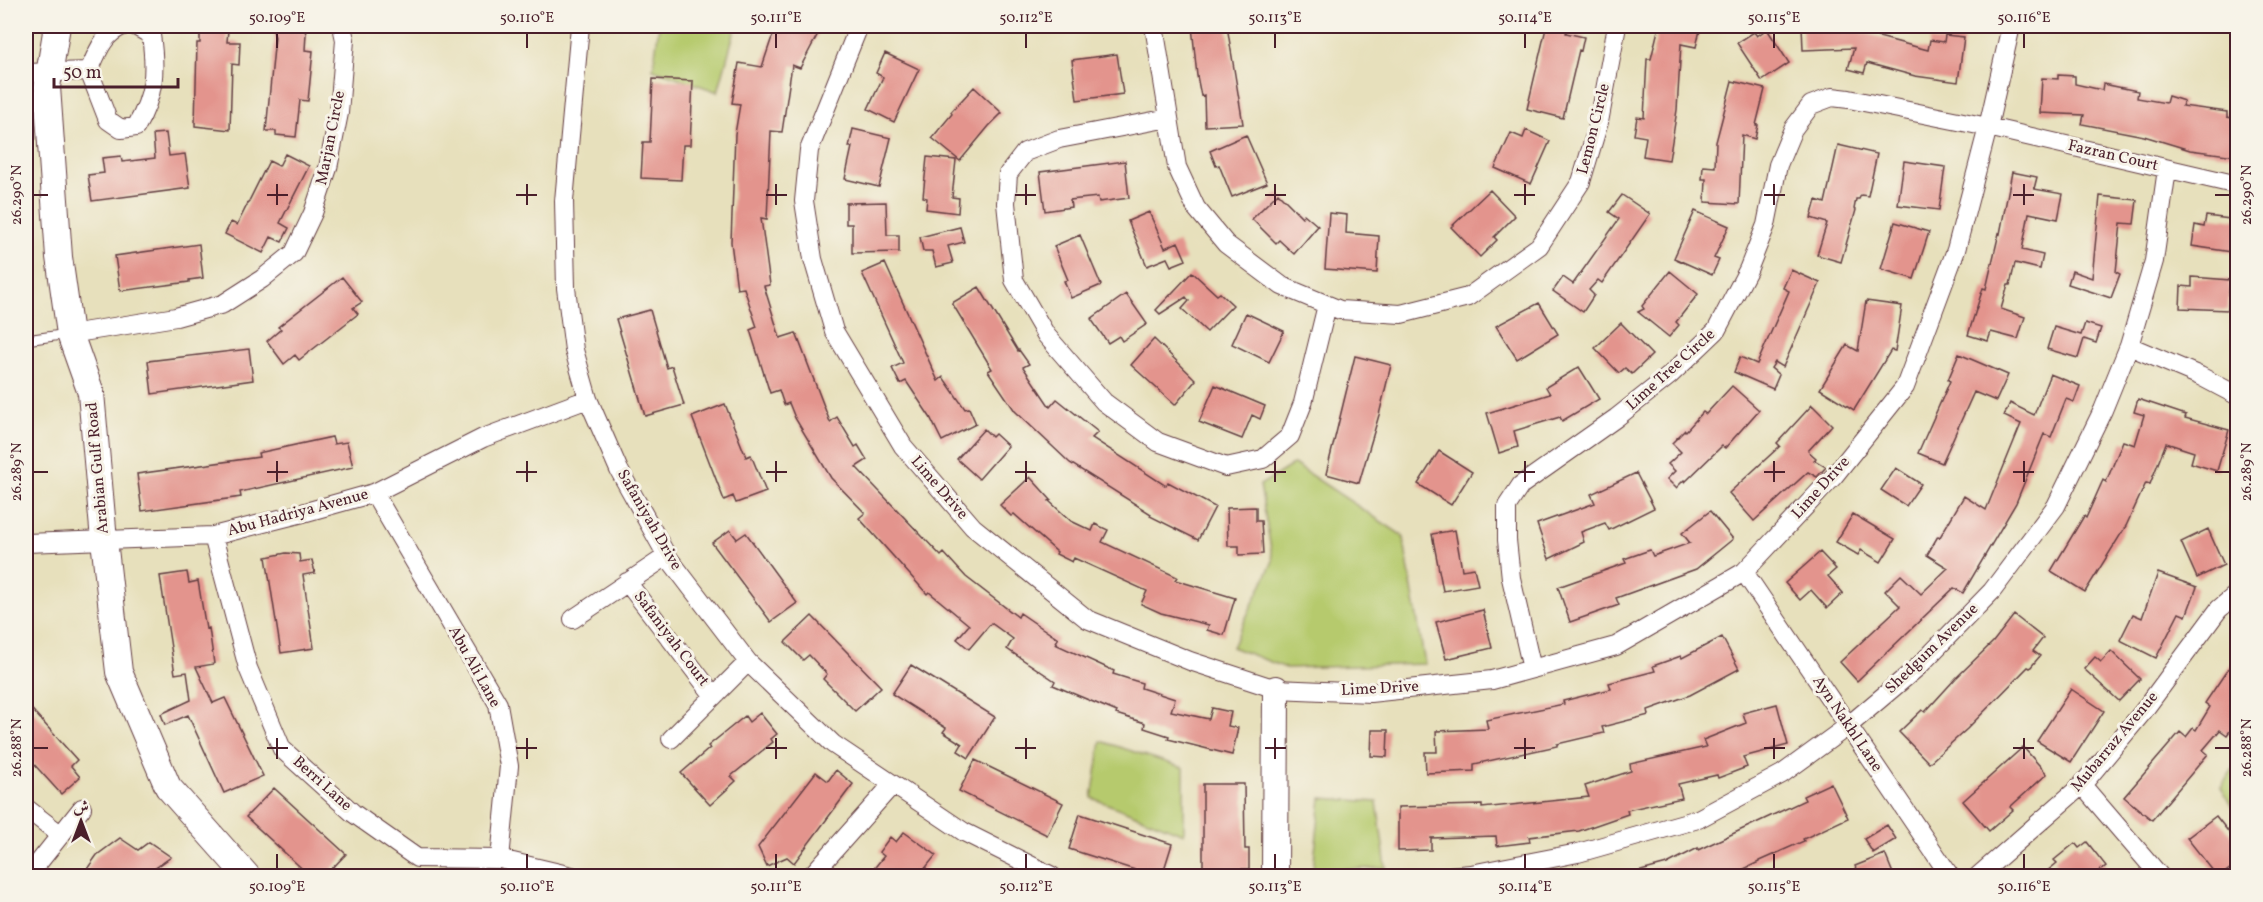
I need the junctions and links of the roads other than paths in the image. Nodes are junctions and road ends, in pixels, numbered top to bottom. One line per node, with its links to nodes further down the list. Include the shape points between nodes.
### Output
1 (57, 26): 11 (main road, Arabian Gulf Road)
2 (123, 26): 10 (street, via 102,42)
3 (135, 26): 10 (street, via 151,35 156,65 147,108 136,127 121,129 108,120)
4 (342, 26): 17 (street, Marjan Circle, via 345,40 339,113 328,168 294,253 223,304 176,317)
5 (580, 26): 21 (street, Safaniyah Drive, via 564,201 566,288 574,350)
6 (859, 26): 33 (street, Lime Drive, via 808,150 804,201 813,259 834,331 903,446 974,527 1087,619 1190,661)
7 (1154, 26): 12 (street, Lemon Circle)
8 (1617, 26): 16 (street, Lemon Circle, via 1599,122 1581,182 1539,246 1468,297 1401,314)
9 (2011, 26): 13 (street, Lime Drive)
10 (89, 71): 11 (street)
11 (37, 72): 17 (main road, Arabian Gulf Road, via 46,87 58,246)
12 (1169, 118): 16 (street, Lemon Circle, via 1177,167 1196,208 1226,244 1282,286); 16 (street, via 1059,140 1025,152 1008,174 1006,203 1014,280 1046,335 1104,402 1158,442 1226,467 1263,459 1290,436)
13 (1988, 127): 14 (street, Fazran Court); 27 (street, Lime Drive, via 1956,250 1905,387 1834,476); 32 (street, Lime Tree Circle, via 1832,97 1811,105 1793,129 1778,165 1766,225 1716,331 1669,376 1616,418 1521,484 1506,506 1511,578)
14 (2167, 169): 15 (street, Fazran Court); 19 (street, Shedgum Avenue, via 2154,261)
15 (2238, 185)
16 (1330, 311)
17 (70, 334): 18 (lane); 24 (main road, Arabian Gulf Road, via 91,393)
18 (26, 340)
19 (2129, 346): 20 (street); 35 (street, Shedgum Avenue, via 2056,506 1992,591 1919,666)
20 (2238, 396)
21 (588, 399): 22 (street, Abu Hadriya Avenue, via 483,438); 26 (street, Safaniyah Drive, via 619,470)
22 (374, 493): 23 (street, Abu Hadriya Avenue); 42 (street, Abu Ali Lane, via 498,704 509,766)
23 (213, 536): 24 (street, Abu Hadriya Avenue); 42 (street, Berri Lane, via 248,668 282,749 353,813 417,858)
24 (104, 540): 25 (street, Abu Hadriya Avenue); 44 (main road, Arabian Gulf Road, via 119,672 168,787)
25 (26, 543)
26 (667, 556): 28 (street, Safaniyah Court); 31 (street, Safaniyah Drive)
27 (1744, 572): 32 (street, Lime Drive, via 1616,646); 35 (street, Ayn Nakhl Lane)
28 (627, 582): 30 (street, Safaniyah Court); 34 (street, Safaniyah Court)
29 (2238, 594): 38 (street, Mubarraz Avenue, via 2219,609 2142,713)
30 (573, 619)
31 (748, 662): 34 (street, Safaniyah Court); 37 (street, Safaniyah Drive, via 833,744)
32 (1532, 669): 33 (street, Lime Drive, via 1492,681 1370,693)
33 (1275, 689): 48 (main road)
34 (714, 696): 36 (street, Safaniyah Court)
35 (1848, 726): 49 (street, Shedgum Avenue, via 1782,774 1698,819 1578,853); 50 (street, Ayn Nakhl Lane)
36 (671, 739)
37 (892, 785): 46 (street); 47 (street, Safaniyah Drive, via 964,832)
38 (2082, 785): 51 (street, Mubarraz Avenue); 52 (street)
39 (26, 808): 41 (street)
40 (82, 808): 41 (street)
41 (61, 835): 43 (street)
42 (500, 859): 45 (street, Berri Lane)
43 (28, 876)
44 (247, 876)
45 (572, 876)
46 (811, 876)
47 (1052, 876)
48 (1275, 876)
49 (1449, 876)
50 (1950, 876)
51 (1978, 876)
52 (2160, 876)

